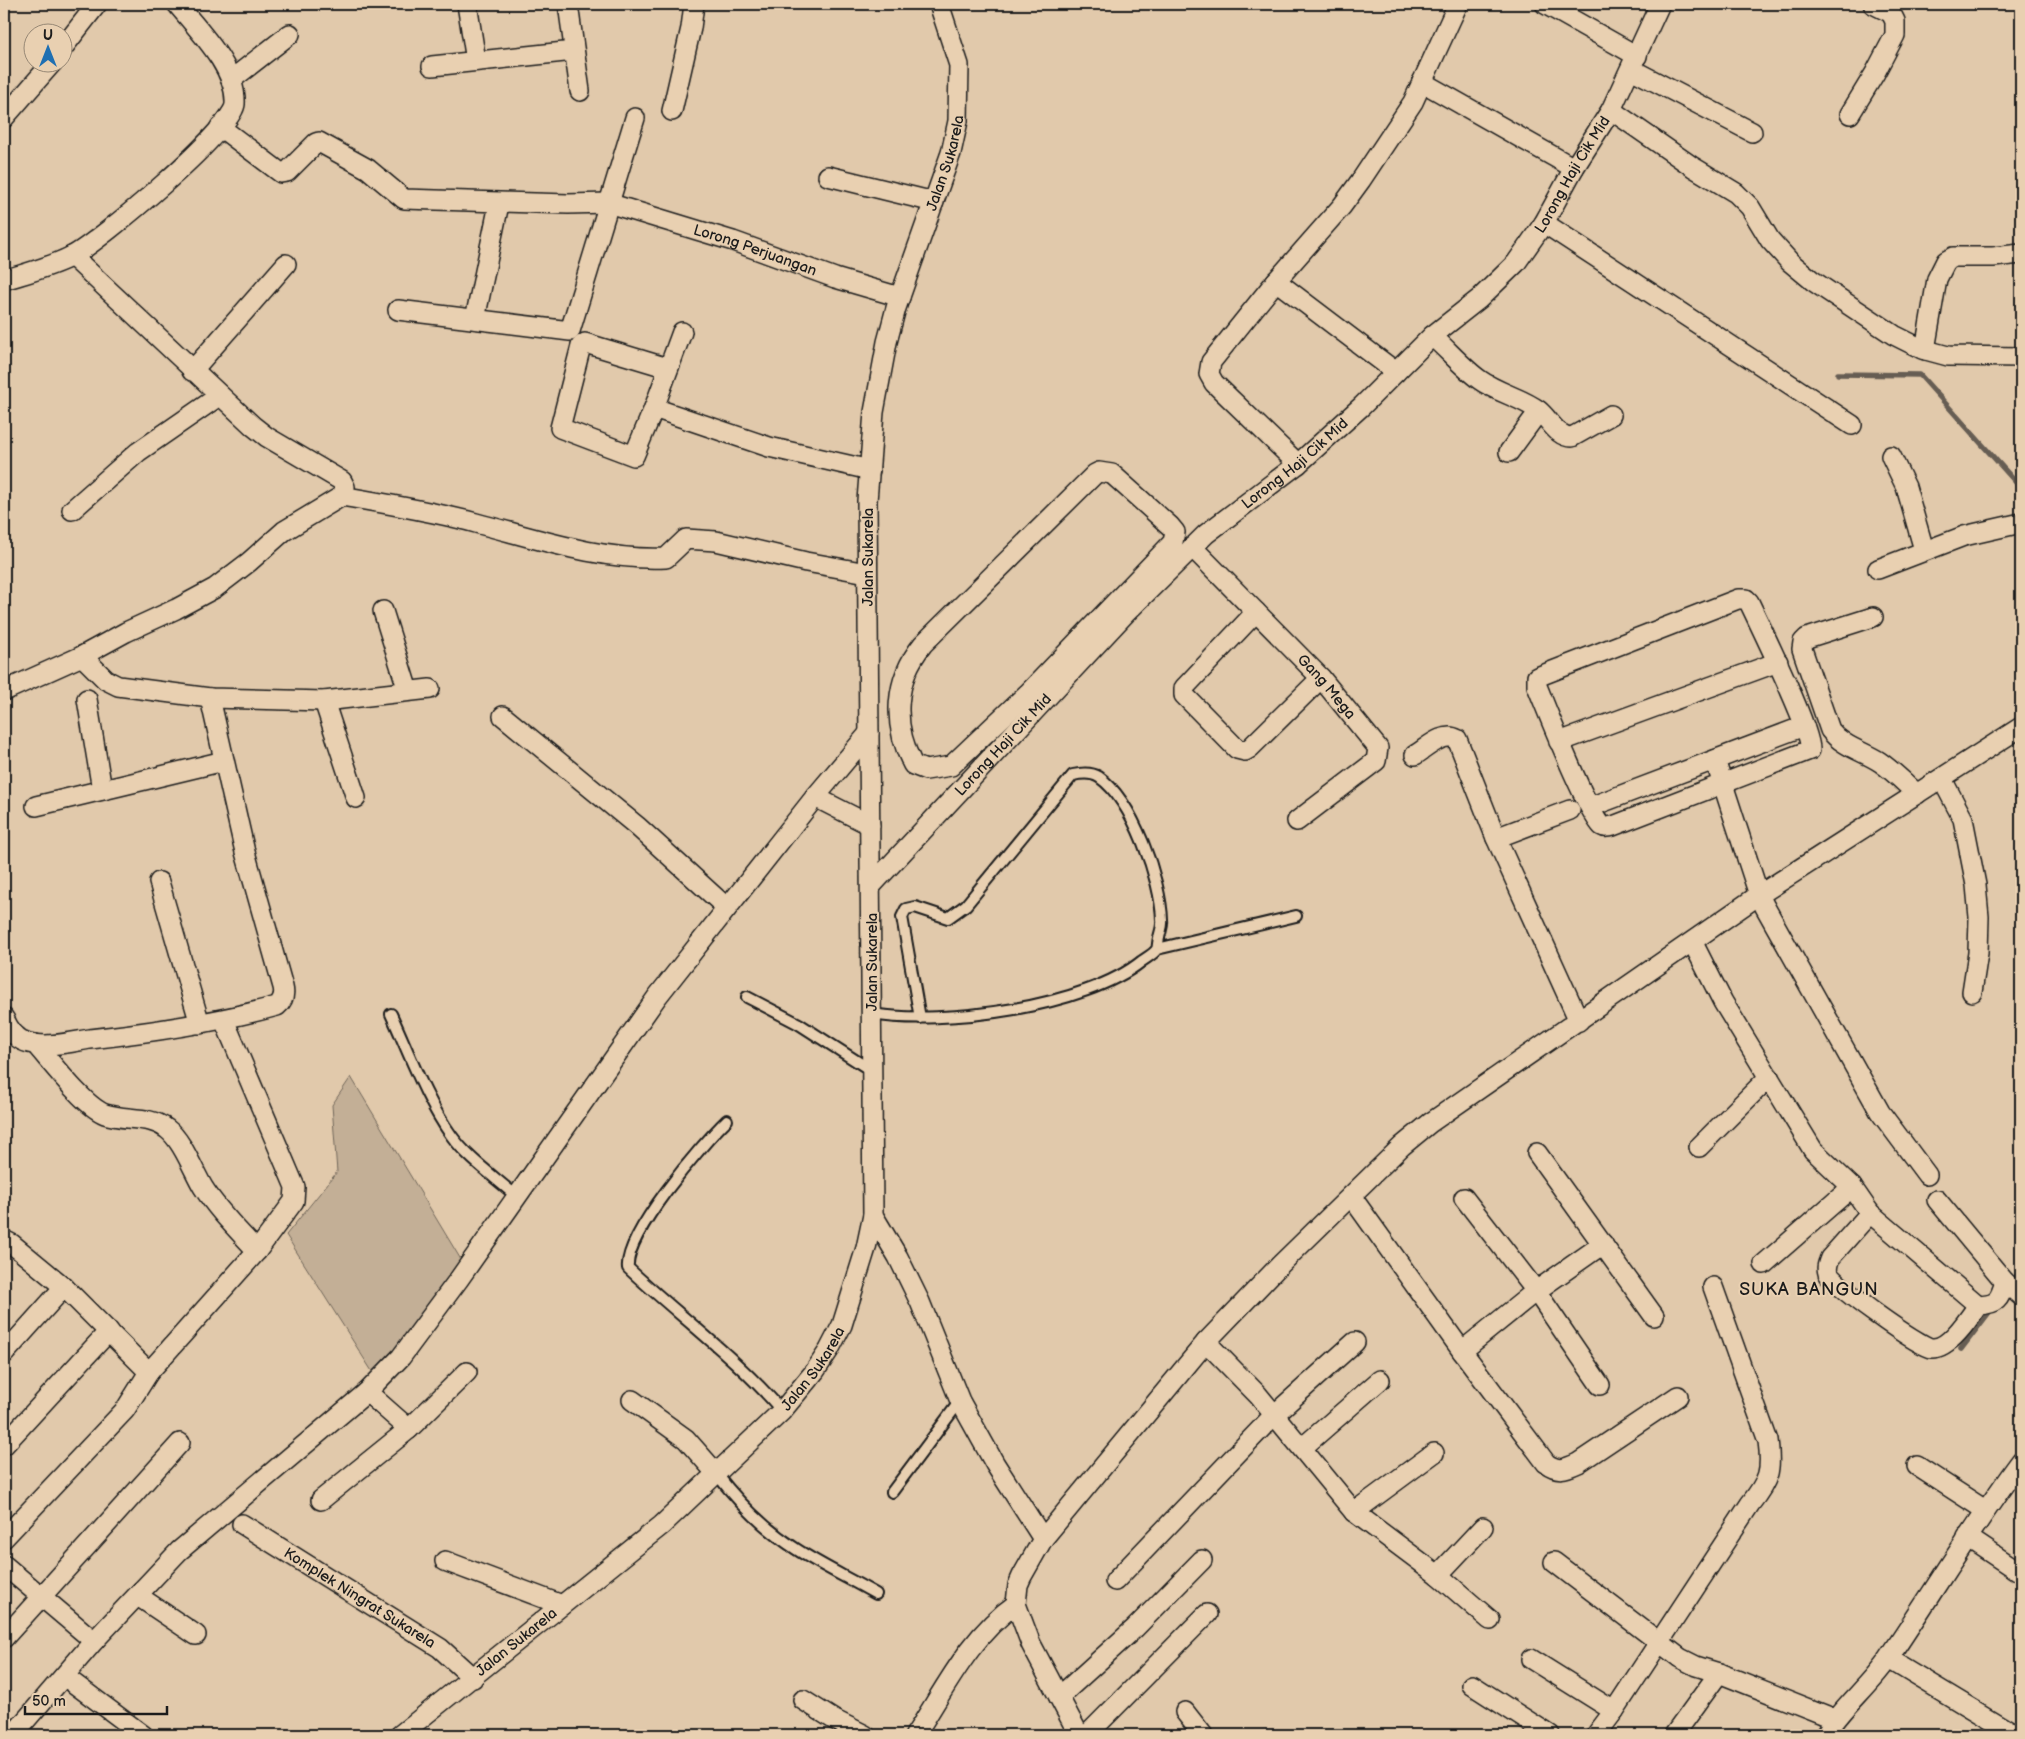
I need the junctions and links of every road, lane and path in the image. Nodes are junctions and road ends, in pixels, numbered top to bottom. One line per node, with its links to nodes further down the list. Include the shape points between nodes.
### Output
1 (97, 4): 12 (street)
2 (177, 4): 18 (street, via 218,55)
3 (467, 4): 14 (street)
4 (568, 4): 13 (street)
5 (694, 4): 22 (street)
6 (940, 4): 30 (street, Jalan Sukarela, via 958,65 960,107 956,136)
7 (1458, 4): 19 (street)
8 (1545, 4): 15 (street)
9 (1660, 4): 15 (street, Lorong Haji Cik Mid)
10 (1873, 4): 23 (street, via 1891,13 1896,30 1875,74)
11 (290, 34): 18 (street)
12 (72, 37)
13 (574, 51): 14 (street); 20 (street)
14 (476, 61): 16 (street)
15 (1634, 62): 21 (street, Lorong Haji Cik Mid); 27 (street)
16 (432, 66)
17 (44, 72): 24 (street)
18 (231, 80): 26 (street, via 235,106)
19 (1422, 82): 28 (street); 39 (street, via 1413,102 1342,206)
20 (580, 91)
21 (1611, 110): 28 (street, Lorong Haji Cik Mid); 45 (street, via 1736,193 1750,206 1770,240 1813,281 1894,335)
22 (672, 112)
23 (1850, 114)
24 (4, 118)
25 (635, 118): 32 (street)
26 (220, 127): 32 (street, via 281,173 287,172 319,142 368,169 404,199); 36 (street, via 206,144 121,220)
27 (1752, 132)
28 (1574, 168): 34 (street, Lorong Haji Cik Mid)
29 (828, 176): 30 (street)
30 (934, 202): 40 (street, Jalan Sukarela)
31 (424, 206): 33 (street)
32 (606, 208): 33 (street); 40 (street, Lorong Perjuangan, via 733,241 835,278); 42 (street, via 570,330)
33 (498, 209): 42 (street)
34 (1544, 223): 44 (street, Lorong Haji Cik Mid, via 1516,263 1495,285); 54 (street)
35 (2021, 254): 45 (street, via 1954,257 1946,261 1937,279)
36 (72, 256): 38 (street); 48 (street)
37 (286, 264): 48 (street)
38 (4, 280)
39 (1276, 281): 49 (street); 57 (street, via 1211,362 1209,374 1214,383)
40 (900, 297): 58 (street, Jalan Sukarela, via 879,380)
41 (398, 310): 42 (street)
42 (475, 319)
43 (682, 332): 47 (street)
44 (1432, 336): 49 (street, Lorong Haji Cik Mid); 52 (street, via 1480,380 1520,398)
45 (1923, 350): 46 (street, via 1948,356)
46 (2021, 357)
47 (668, 368): 51 (street); 51 (street, via 585,343 559,427 633,456)
48 (192, 371): 50 (street)
49 (1396, 372): 57 (street, Lorong Haji Cik Mid)
50 (219, 396): 59 (street, via 267,437 342,481 346,487); 60 (street, via 138,452)
51 (654, 408): 58 (street, via 769,447)
52 (1540, 412): 53 (street, via 1560,435 1566,437 1572,437); 55 (street)
53 (1611, 415)
54 (1852, 425)
55 (1510, 452)
56 (1891, 456): 63 (street, via 1906,487)
57 (1298, 464): 62 (street, Lorong Haji Cik Mid)
58 (870, 470): 65 (street, Jalan Sukarela)
59 (342, 496): 65 (street, via 474,522 565,547 657,559 666,558 686,539 716,541); 69 (street, via 284,531 216,588)
60 (72, 510)
61 (2021, 523): 63 (street, via 1964,536)
62 (1192, 547): 67 (street, Gang Mega); 101 (street, Lorong Haji Cik Mid, via 1126,613)
63 (1924, 550): 64 (street)
64 (1878, 569)
65 (867, 573): 75 (street, Jalan Sukarela)
66 (383, 611): 73 (street)
67 (1256, 612): 71 (street, Gang Mega); 71 (street, via 1184,688 1184,695 1237,749 1245,751 1250,748)
68 (1873, 617): 91 (street, via 1807,638 1802,649 1830,730 1840,741 1880,763)
69 (82, 656): 74 (street); 77 (street, via 106,680 118,686)
70 (1778, 662): 81 (street); 84 (street); 84 (street, via 1749,602 1738,598 1537,677 1537,686)
71 (1321, 678): 97 (street, Gang Mega, via 1376,744 1378,757 1372,765)
72 (430, 689): 73 (street)
73 (408, 690): 79 (street)
74 (4, 691)
75 (868, 696): 76 (street); 83 (street, Jalan Sukarela)
76 (899, 696): 76 (street, via 907,668 923,644 1095,474 1112,474 1173,529 1173,542 1114,606 951,766 926,770 913,765 902,740)
77 (210, 698): 79 (street); 87 (street)
78 (87, 699): 90 (street)
79 (324, 700): 93 (street)
80 (503, 716): 103 (street, via 637,826)
81 (1804, 726): 86 (street); 89 (street, via 1810,750)
82 (2021, 727): 88 (street)
83 (869, 733): 92 (street); 98 (street, Jalan Sukarela)
84 (1559, 742): 95 (street)
85 (1416, 755): 99 (street, via 1443,737 1457,740)
86 (1715, 760): 89 (street); 95 (street)
87 (224, 761): 90 (street); 113 (street, via 284,993 277,1006)
88 (1942, 779): 91 (street); 107 (street, via 1963,819 1976,885 1978,944)
89 (1723, 784): 95 (street, via 1609,827 1600,824); 102 (street)
90 (102, 790): 94 (street)
91 (1916, 794): 102 (street)
92 (815, 797): 98 (street); 103 (street)
93 (356, 798)
94 (36, 806)
95 (1590, 807)
96 (1570, 810): 99 (street)
97 (1297, 821)
98 (870, 826): 101 (street, Jalan Sukarela)
99 (1496, 838): 114 (street)
100 (159, 882): 115 (street)
101 (872, 885): 110 (street, Jalan Sukarela)
102 (1759, 895): 105 (street); 122 (street, via 1880,1112)
103 (727, 908): 124 (street, via 657,997)
104 (1296, 916): 106 (lane)
105 (1693, 942): 114 (street); 118 (street, via 1723,1002)
106 (1157, 949): 112 (lane, via 1128,973 1076,994 1025,1008); 112 (lane, via 1163,922 1159,890 1135,824 1099,777 1090,773 1073,775 958,912 948,918 915,907 906,909 902,917)
107 (1972, 992)
108 (748, 997): 117 (lane, via 799,1024)
109 (391, 1014): 124 (lane, via 436,1111 452,1136)
110 (872, 1014): 112 (lane); 117 (street, Jalan Sukarela)
111 (4, 1018): 116 (street, via 15,1036)
112 (920, 1018)
113 (224, 1020): 115 (street); 132 (street, via 296,1191 294,1201)
114 (1579, 1021): 125 (street, via 1430,1123)
115 (200, 1024): 116 (street, via 156,1032)
116 (35, 1044): 132 (street, via 97,1110 114,1116 154,1121 169,1130 204,1188)
117 (872, 1071): 129 (street, Jalan Sukarela)
118 (1768, 1076): 120 (street); 123 (street, via 1813,1150)
119 (727, 1120): 153 (lane, via 675,1179 651,1214 629,1258 628,1268 703,1334)
120 (1699, 1147)
121 (1537, 1153): 131 (street)
122 (1927, 1175)
123 (1852, 1187): 128 (street); 133 (street)
124 (516, 1196): 149 (street, via 401,1357)
125 (1351, 1196): 141 (street); 143 (street)
126 (1464, 1198): 137 (street)
127 (1937, 1200): 136 (street)
128 (1870, 1213): 138 (street); 138 (street, via 1827,1264 1828,1274 1840,1285 1910,1339 1932,1348 1944,1345 1962,1328)
129 (873, 1215): 152 (street, via 920,1302); 153 (street, Jalan Sukarela, via 842,1325 815,1371)
130 (4, 1240): 134 (street)
131 (1603, 1244): 137 (street); 139 (street)
132 (257, 1251): 145 (street)
133 (1764, 1264)
134 (64, 1288): 140 (street); 144 (street)
135 (1713, 1288): 189 (street, via 1768,1441 1769,1467 1764,1486)
136 (2012, 1288): 138 (street, via 1996,1302)
137 (1536, 1291): 143 (street); 148 (street)
138 (1978, 1305)
139 (1654, 1316)
140 (109, 1331): 145 (street); 157 (street)
141 (1206, 1342): 154 (street); 171 (street)
142 (1355, 1342): 154 (street)
143 (1462, 1350): 150 (street, via 1546,1463 1555,1470 1578,1463)
144 (4, 1354)
145 (150, 1372): 170 (street, via 125,1410)
146 (467, 1372): 155 (street)
147 (1380, 1380): 158 (street)
148 (1600, 1385)
149 (367, 1392): 155 (street); 181 (street, via 179,1551)
150 (1678, 1396)
151 (632, 1400): 162 (street, via 686,1439)
152 (960, 1401): 163 (lane); 171 (street)
153 (782, 1411): 162 (street, Jalan Sukarela)
154 (1274, 1415): 158 (street); 178 (street)
155 (410, 1429): 164 (street)
156 (180, 1443): 180 (street)
157 (4, 1445)
158 (1302, 1448): 166 (street)
159 (1434, 1453): 166 (street)
160 (2021, 1460): 165 (street)
161 (1917, 1466): 165 (street)
162 (716, 1473): 179 (lane, via 739,1502 796,1549); 183 (street, Jalan Sukarela, via 662,1525)
163 (892, 1492)
164 (322, 1500)
165 (1985, 1510): 169 (street)
166 (1354, 1512): 177 (street)
167 (242, 1524): 194 (street, Komplek Ningrat Sukarela, via 440,1648)
168 (1483, 1527): 177 (street)
169 (1967, 1537): 176 (street); 191 (street)
170 (4, 1538)
171 (1043, 1539): 182 (street, via 1018,1585)
172 (1202, 1560): 196 (street, via 1135,1628)
173 (445, 1561): 183 (street)
174 (1554, 1562): 189 (street)
175 (4, 1565): 180 (street)
176 (2021, 1573)
177 (1438, 1575): 185 (street)
178 (1115, 1581)
179 (876, 1594)
180 (41, 1596): 187 (street); 188 (street)
181 (138, 1596): 186 (street); 188 (street)
182 (1016, 1604): 196 (street, via 1031,1644); 205 (street, via 999,1616 973,1646)
183 (562, 1605): 194 (street, Jalan Sukarela)
184 (1206, 1614): 207 (street)
185 (1490, 1620)
186 (196, 1636)
187 (4, 1638)
188 (94, 1640): 193 (street)
189 (1658, 1641): 192 (street, via 1680,1658); 198 (street)
190 (1531, 1659): 198 (street)
191 (1889, 1659): 200 (street); 213 (street)
192 (1719, 1673): 200 (street); 211 (street)
193 (64, 1676): 202 (street); 203 (street)
194 (473, 1678): 201 (street, Jalan Sukarela)
195 (1472, 1685): 209 (street)
196 (1059, 1697): 206 (street)
197 (803, 1700): 204 (street)
198 (1614, 1711): 210 (street)
199 (1185, 1712): 208 (street)
200 (1835, 1719): 212 (street)
201 (408, 1733)
202 (13, 1735)
203 (143, 1735)
204 (865, 1735)
205 (915, 1735)
206 (1079, 1735)
207 (1087, 1735)
208 (1203, 1735)
209 (1550, 1735)
210 (1596, 1735)
211 (1674, 1735)
212 (1825, 1735)
213 (2015, 1735)

